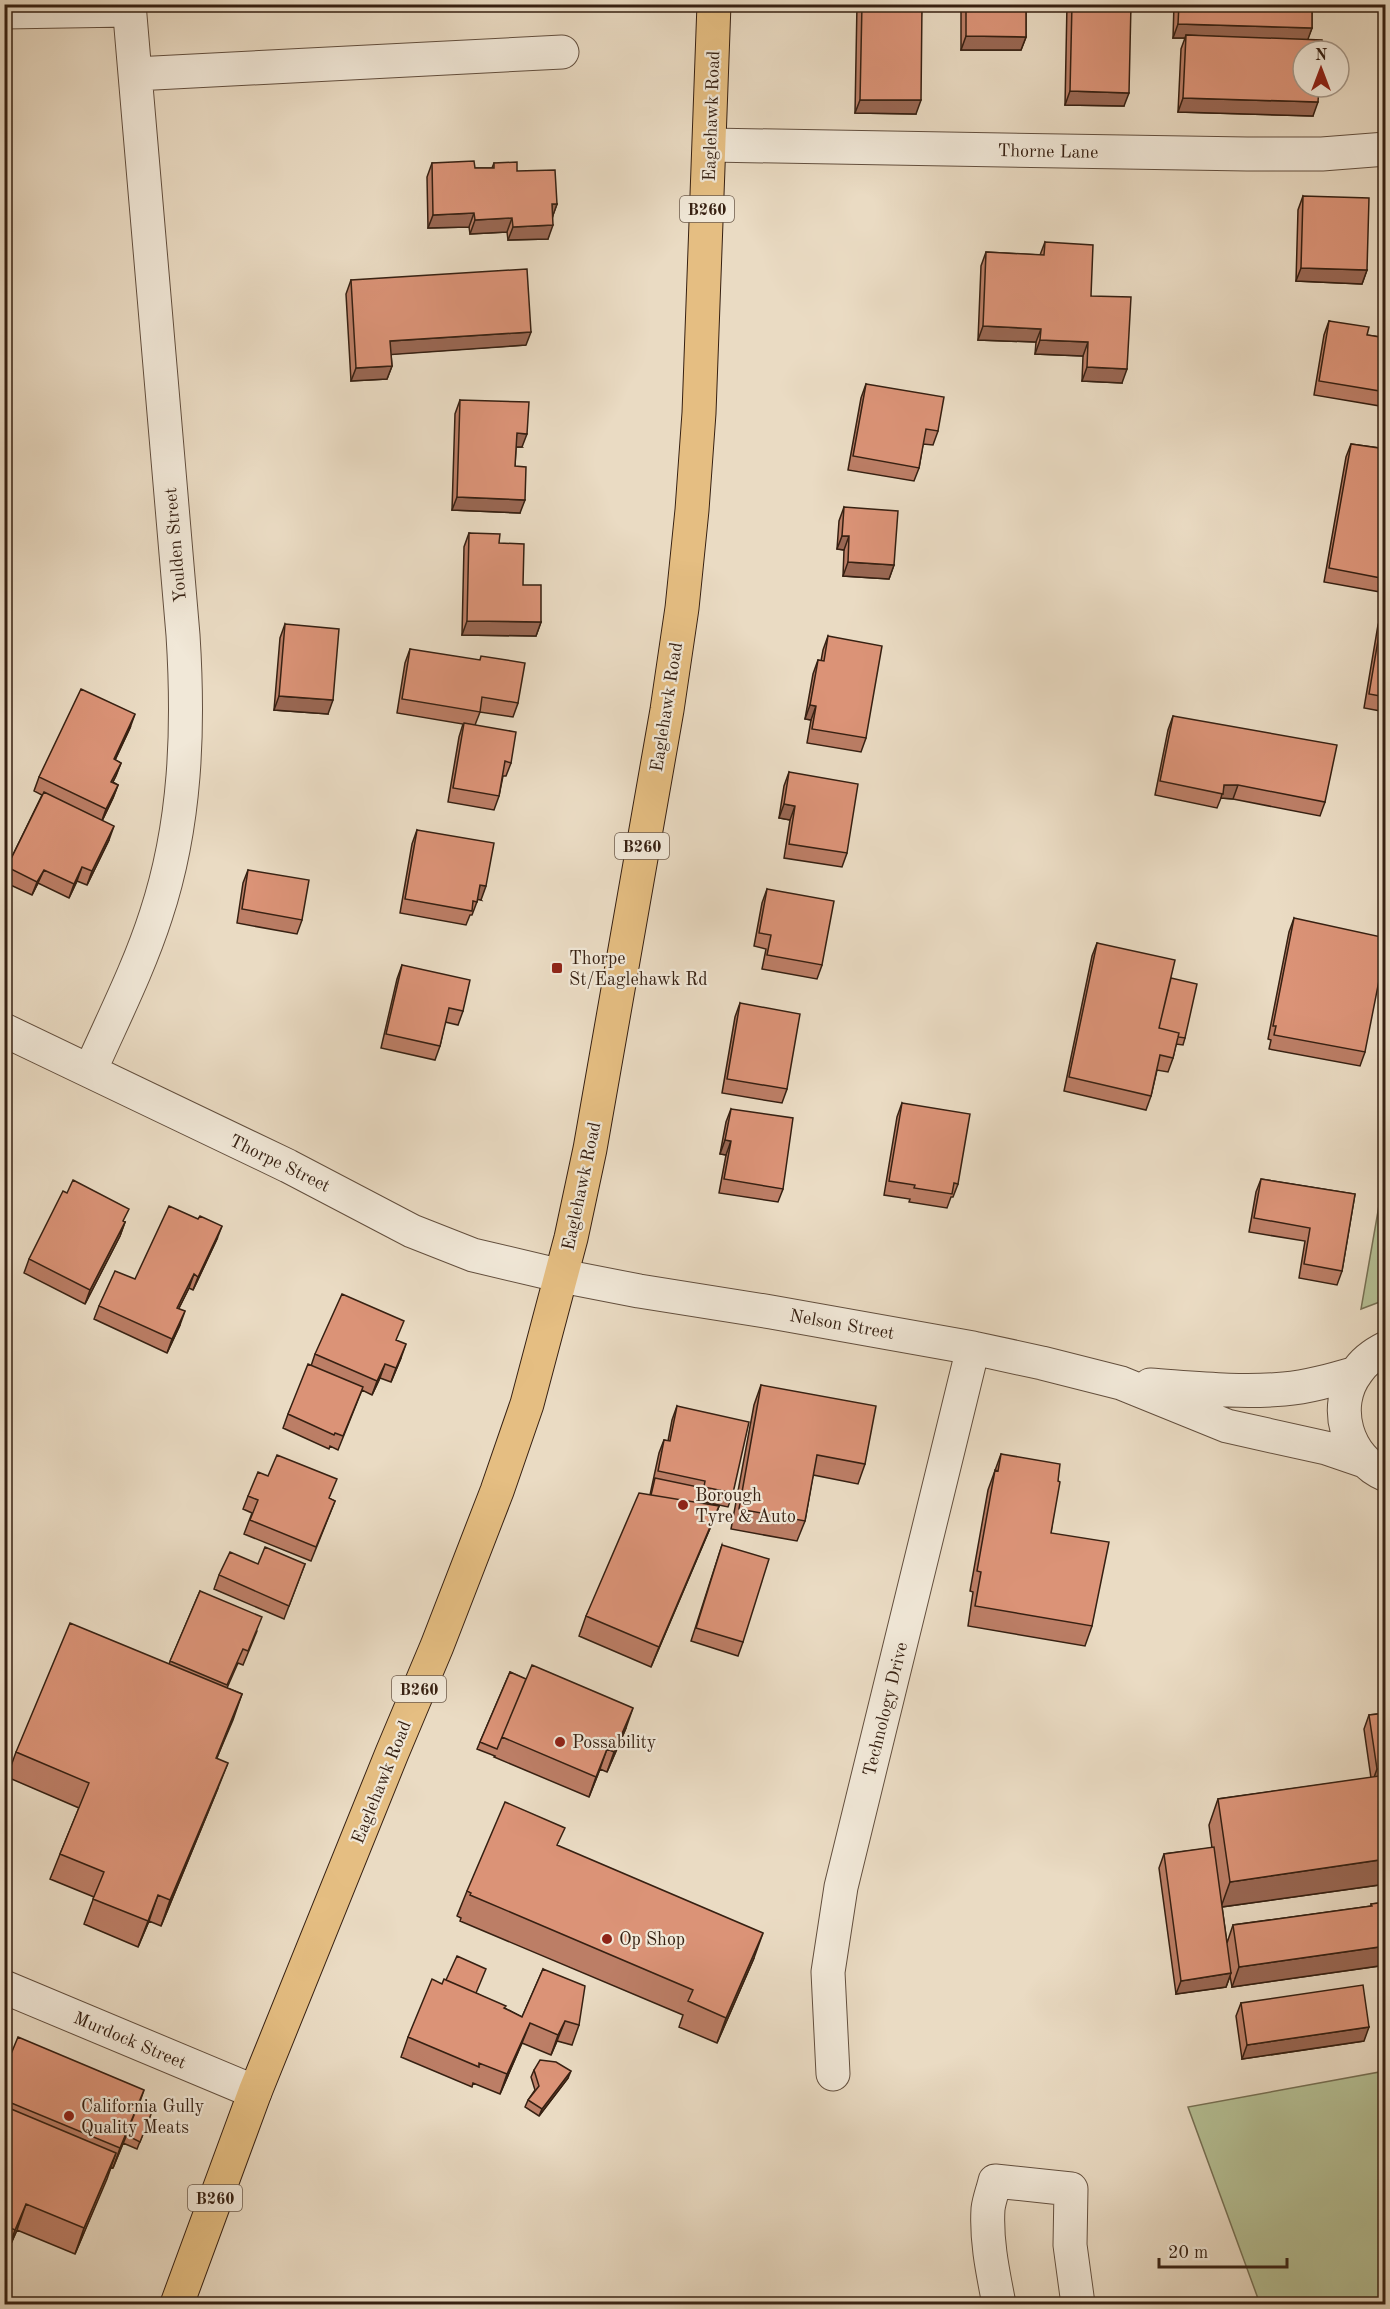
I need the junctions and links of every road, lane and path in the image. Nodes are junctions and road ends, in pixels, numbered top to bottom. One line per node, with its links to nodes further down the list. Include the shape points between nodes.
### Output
1 (714, 4): 6 (main road, Eaglehawk Road / B260)
2 (129, 7): 3 (street); 5 (street, Youlden Street)
3 (4, 12)
4 (562, 52): 5 (street)
5 (135, 74): 9 (street, Youlden Street, via 183,634 186,731 178,825 157,915)
6 (710, 145): 7 (street, Thorne Lane, via 1247,154 1323,154); 10 (main road, Eaglehawk Road / B260, via 695,475 680,619 590,1149)
7 (1386, 148)
8 (4, 1030): 9 (street, Thorpe Street)
9 (90, 1071): 10 (street, Thorpe Street, via 438,1242 481,1257)
10 (562, 1276): 11 (street, Nelson Street); 18 (main road, Eaglehawk Road / B260, via 527,1404 477,1545)
11 (973, 1348): 14 (street, Nelson Street); 17 (street, Technology Drive, via 841,1887 828,1972)
12 (1386, 1348): 13 (street)
13 (1356, 1373): 14 (street, Nelson Street, via 1285,1389); 15 (street, via 1346,1395 1344,1419 1350,1441)
14 (1121, 1383): 15 (street, Nelson Street, via 1227,1426 1326,1448)
15 (1375, 1468)
16 (4, 1987): 18 (street, Murdock Street)
17 (833, 2074)
18 (255, 2092): 19 (main road, Eaglehawk Road / B260)
19 (177, 2304)
20 (999, 2304): 21 (street, via 988,2229 988,2207 995,2181 1071,2189 1070,2245)
21 (1078, 2304)

